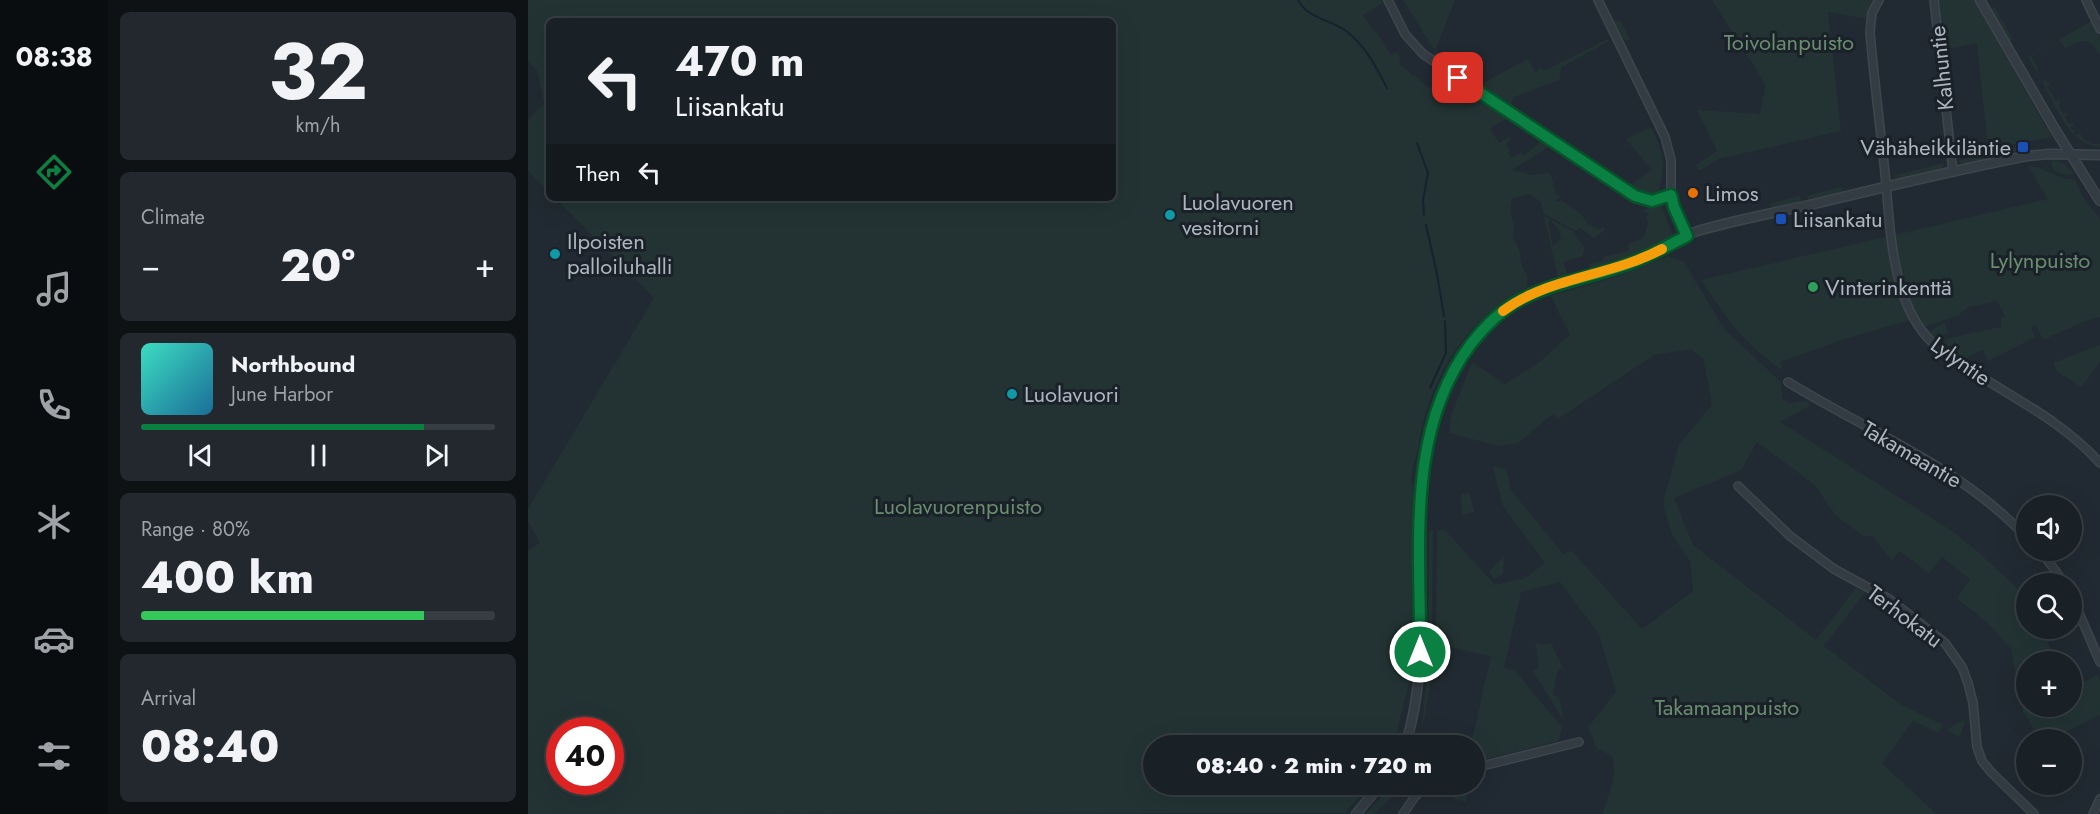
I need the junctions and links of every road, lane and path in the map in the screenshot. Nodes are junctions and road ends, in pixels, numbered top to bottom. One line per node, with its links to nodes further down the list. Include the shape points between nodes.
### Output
1 (1388, 0): 12 (street, via 1397,22 1417,50 1635,196 1652,201)
2 (1598, 0): 12 (street, via 1665,137 1671,160)
3 (1879, 0): 11 (street, Lylyntie, via 1872,13 1870,32)
4 (1934, 0): 10 (street, Kalhuntie)
5 (1980, 0): 8 (street)
6 (2086, 0): 7 (street)
7 (2100, 29)
8 (2071, 154): 9 (street); 10 (street, via 2027,156); 13 (street)
9 (2100, 155)
10 (1953, 172): 11 (street)
11 (1886, 186): 14 (street); 16 (street, Lylyntie, via 1892,250 1917,327 1941,351 2058,424)
12 (1671, 195): 14 (street)
13 (2100, 201)
14 (1687, 236): 23 (street, via 1625,266 1521,299 1478,335 1449,378 1427,443 1422,481 1419,674)
15 (1788, 382): 18 (street, Takamaantie, via 1955,477)
16 (2100, 463)
17 (1738, 486): 31 (street, Terhokatu, via 1790,537 1834,569 1889,599 1945,644 1968,682 1982,761)
18 (2016, 527)
19 (2048, 561): 20 (street)
20 (2057, 573)
21 (2082, 620): 22 (street)
22 (2100, 662)
23 (1408, 735)
24 (1578, 742): 25 (street)
25 (1485, 765)
26 (1372, 795): 29 (street)
27 (1417, 795): 30 (street)
28 (2100, 799): 32 (street)
29 (1356, 814)
30 (1403, 814)
31 (2034, 814)
32 (2093, 814)

